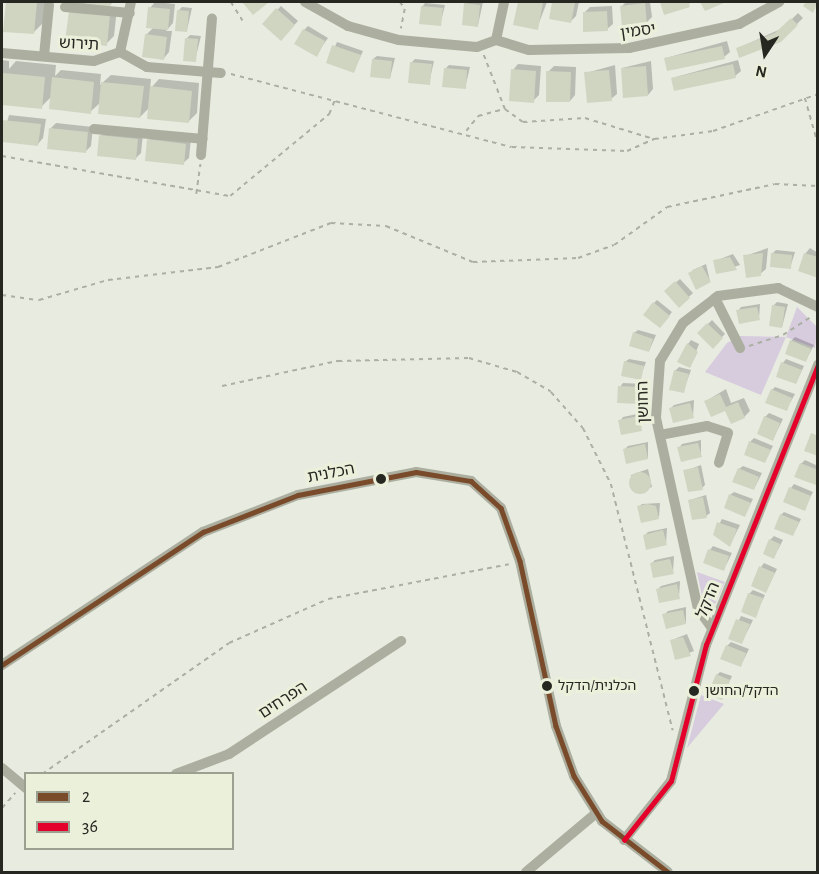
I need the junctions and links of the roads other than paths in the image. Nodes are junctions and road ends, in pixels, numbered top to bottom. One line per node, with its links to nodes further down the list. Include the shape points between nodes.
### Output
1 (131, 2): 7 (street)
2 (304, 2): 9 (street, via 348,26 399,40 481,46)
3 (504, 2): 9 (street)
4 (779, 2): 9 (street, יסמין, via 739,24 629,48 529,50)
5 (49, 5): 12 (street)
6 (65, 7): 7 (street)
7 (130, 14): 10 (street)
8 (212, 18): 13 (street)
9 (496, 40)
10 (120, 52): 12 (street, תירוש, via 103,61); 13 (street, תירוש, via 142,66)
11 (2, 53): 12 (street, תירוש)
12 (44, 56)
13 (216, 73): 15 (street)
14 (94, 129): 15 (street)
15 (203, 139): 16 (street)
16 (201, 155)
17 (715, 298): 18 (street, החושן, via 752,288 778,288); 19 (street); 21 (street, החושן, via 688,317 666,347 655,393)
18 (818, 307)
19 (740, 348)
20 (818, 365): 23 (street, הדקל)
21 (660, 435): 22 (street, via 707,426 729,433); 23 (street, החושן, via 698,609)
22 (719, 463)
23 (712, 628): 30 (street, הדקל, via 680,752 664,794)
24 (401, 641): 27 (street, הפרחים, via 229,754)
25 (2, 665): 29 (street, הכלנית, via 204,532 298,495 416,472 471,481 501,508 520,561 561,742)
26 (2, 768): 28 (street)
27 (181, 772)
28 (24, 787)
29 (595, 813): 30 (street, הכלנית); 31 (street)
30 (624, 840): 32 (street, הכלנית)
31 (526, 873)
32 (668, 873)

